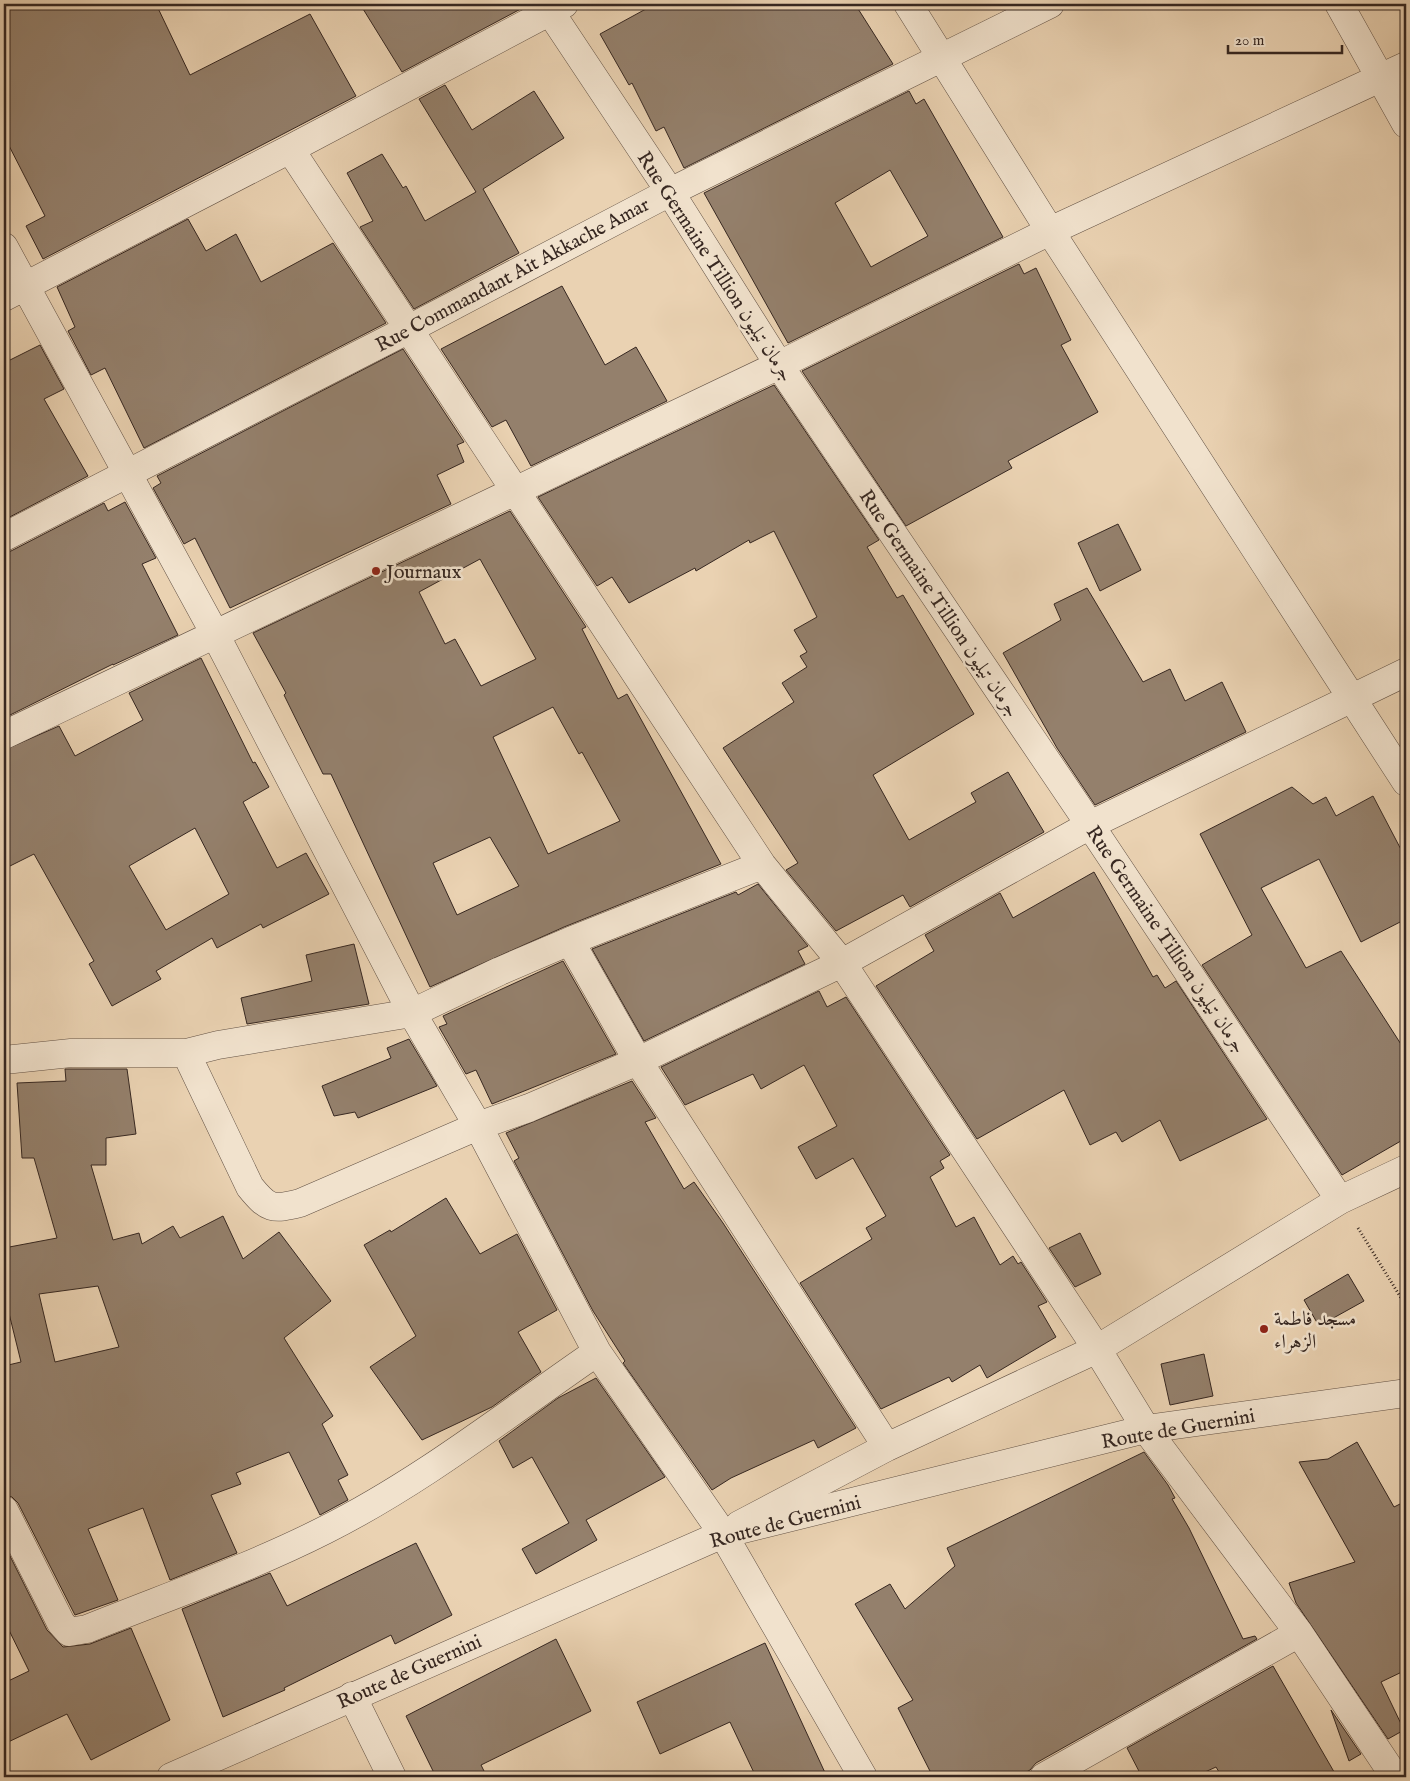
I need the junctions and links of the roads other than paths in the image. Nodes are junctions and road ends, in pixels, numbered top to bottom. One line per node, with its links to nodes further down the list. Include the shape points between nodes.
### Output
1 (908, 4): 5 (street)
2 (1050, 4): 5 (street, Rue Commandant Ait Akkache Amar)
3 (1339, 4): 7 (street)
4 (553, 6): 9 (street); 10 (street, Rue Germaine Tillion جرمان تيليون)
5 (941, 57): 10 (street, Rue Commandant Ait Akkache Amar); 11 (street)
6 (1406, 66): 7 (street)
7 (1380, 78): 8 (street); 11 (street)
8 (1406, 124)
9 (290, 149): 13 (street); 14 (street)
10 (670, 192): 14 (street, Rue Commandant Ait Akkache Amar); 15 (street, Rue Germaine Tillion جرمان تيليون)
11 (1050, 231): 15 (street); 21 (street)
12 (4, 248): 13 (street)
13 (14, 292): 16 (street)
14 (409, 329): 16 (street, Rue Commandant Ait Akkache Amar); 17 (street)
15 (779, 365): 17 (street); 24 (street, Rue Germaine Tillion جرمان تيليون)
16 (126, 473): 18 (street, Rue Commandant Ait Akkache Amar); 19 (street)
17 (515, 490): 19 (street); 25 (street)
18 (4, 537)
19 (215, 634): 22 (street); 28 (street)
20 (1406, 672): 21 (street)
21 (1353, 697): 23 (street); 24 (street)
22 (4, 735)
23 (1406, 782)
24 (1090, 825): 27 (street); 34 (street, Rue Germaine Tillion جرمان تيليون)
25 (762, 865): 26 (street); 27 (street)
26 (570, 942): 28 (street); 31 (street)
27 (842, 963): 31 (street); 35 (street)
28 (412, 1013): 29 (street); 32 (street)
29 (186, 1053): 30 (street, via 71,1053); 32 (street, via 250,1187 264,1204 280,1208 300,1203)
30 (4, 1060)
31 (638, 1060): 32 (street, via 529,1108); 39 (street)
32 (478, 1126): 36 (street)
33 (1406, 1169): 34 (street)
34 (1340, 1200): 35 (street)
35 (1097, 1349): 38 (street); 39 (street)
36 (597, 1352): 40 (street, via 431,1467 325,1530 257,1561 87,1629 69,1632 61,1622); 41 (street)
37 (1406, 1394): 38 (street, Route de Guernini)
38 (1146, 1429): 41 (street, Route de Guernini); 42 (street)
39 (887, 1447): 41 (street)
40 (4, 1510)
41 (723, 1534): 43 (street, Route de Guernini); 46 (street)
42 (1299, 1633): 47 (street); 48 (street)
43 (352, 1696): 44 (street, Route de Guernini); 45 (street)
44 (171, 1777)
45 (392, 1777)
46 (863, 1777)
47 (1044, 1777)
48 (1395, 1777)

